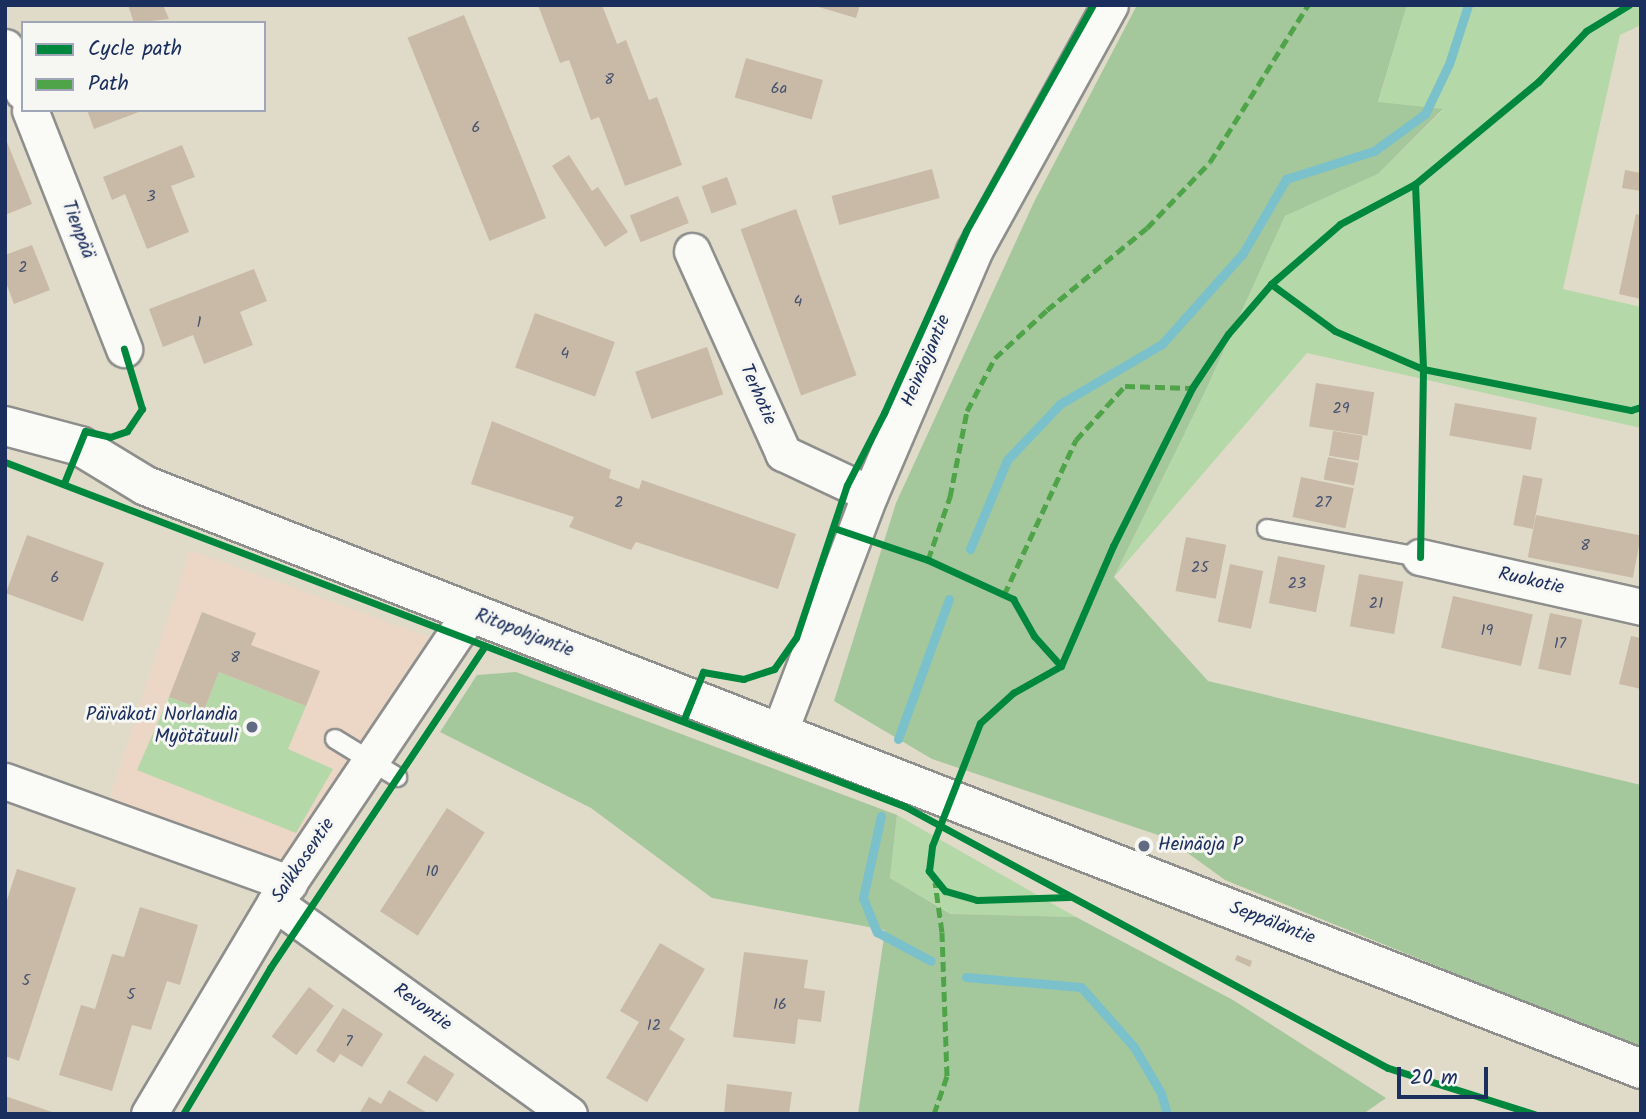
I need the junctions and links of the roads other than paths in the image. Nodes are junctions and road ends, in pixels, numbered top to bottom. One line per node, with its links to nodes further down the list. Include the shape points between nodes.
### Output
1 (1110, 5): 10 (street, Heinäojantie, via 974,251)
2 (5, 47): 3 (street)
3 (21, 87)
4 (31, 112): 6 (street, Tienpää)
5 (692, 251): 10 (street, Terhotie, via 783,453)
6 (124, 349)
7 (5, 426): 9 (main road, Ritopohjantie, via 79,446)
8 (5, 434): 9 (main road, Ritopohjantie, via 69,469)
9 (146, 486): 14 (main road, Ritopohjantie)
10 (870, 494): 15 (street, Heinäojantie)
11 (1267, 529): 12 (lane)
12 (1420, 558): 13 (street, Ruokotie)
13 (1641, 607)
14 (469, 614): 15 (main road, Ritopohjantie); 17 (street, Saikkosentie)
15 (779, 733): 19 (main road, Ritopohjantie)
16 (335, 739): 17 (lane)
17 (384, 770): 20 (street, Saikkosentie)
18 (5, 781): 20 (street, Revontie)
19 (903, 781): 21 (main road, Seppäläntie)
20 (282, 893): 22 (street, Saikkosentie); 23 (street, Revontie)
21 (1641, 1069)
22 (149, 1114)
23 (569, 1114)

